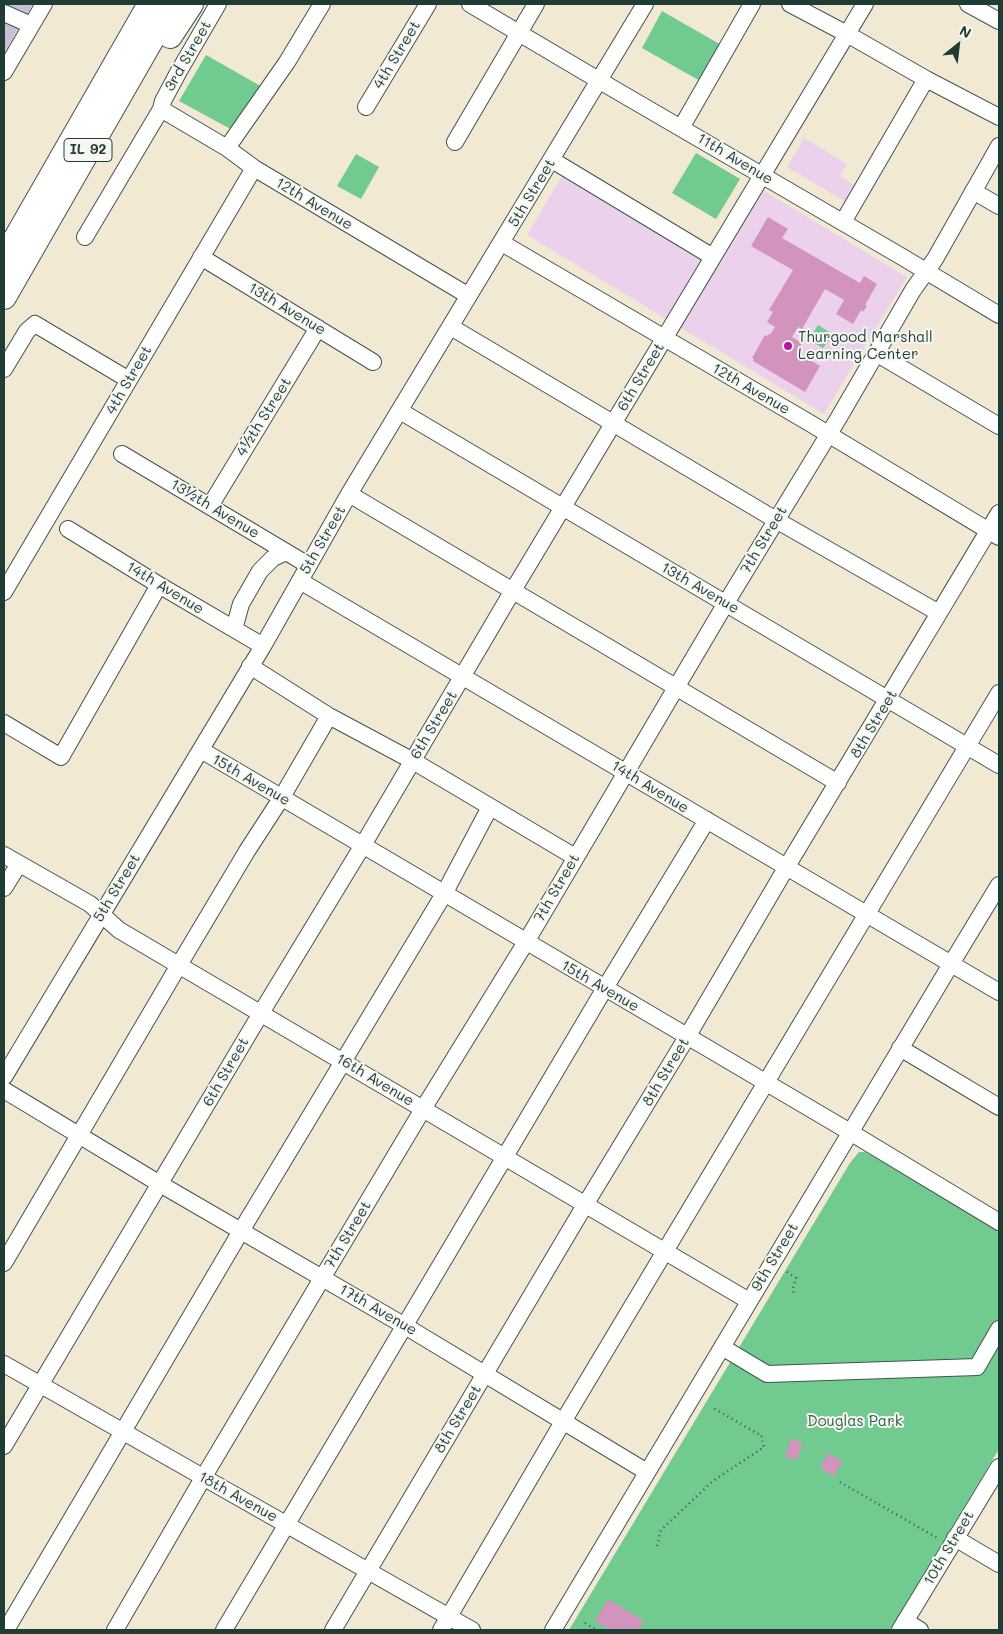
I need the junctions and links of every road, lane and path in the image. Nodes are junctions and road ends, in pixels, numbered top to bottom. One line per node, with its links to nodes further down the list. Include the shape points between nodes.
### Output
1 (44, 4): 18 (street)
2 (144, 4): 21 (highway)
3 (150, 4): 21 (highway, IL 92)
4 (172, 4): 32 (highway, IL 92)
5 (191, 4): 32 (highway)
6 (218, 4): 26 (street, 3rd Street)
7 (322, 4): 31 (street)
8 (428, 4): 25 (street, 4th Street)
9 (470, 4): 19 (street, 11th Avenue)
10 (536, 4): 19 (street)
11 (645, 4): 24 (street, 5th Street)
12 (752, 4): 28 (street)
13 (790, 4): 20 (street)
14 (865, 4): 20 (street, 6th Street)
15 (968, 4): 17 (street)
16 (4, 14): 18 (street)
17 (999, 21)
18 (31, 25): 22 (street)
19 (518, 32): 24 (street, 11th Avenue); 29 (street)
20 (847, 34): 23 (street); 35 (street, 6th Street)
21 (126, 44): 43 (highway, IL 92)
22 (4, 72)
23 (926, 79): 27 (street); 38 (street)
24 (600, 81): 28 (street, 11th Avenue); 33 (street, 5th Street)
25 (366, 106)
26 (161, 109): 31 (street, 12th Avenue); 39 (street, 3rd Street)
27 (999, 117)
28 (681, 128): 35 (street, 11th Avenue)
29 (455, 142)
30 (999, 146): 36 (street, 7th Street)
31 (228, 148): 34 (street, 12th Avenue)
32 (85, 155): 46 (highway, IL 92)
33 (552, 160): 40 (street, 5th Street); 42 (street)
34 (254, 168): 41 (street, 4th Street); 45 (street, 12th Avenue)
35 (762, 176): 38 (street, 11th Avenue); 42 (street, 6th Street)
36 (973, 190): 37 (street); 44 (street, 7th Street)
37 (999, 206)
38 (843, 222): 44 (street, 11th Avenue)
39 (85, 237)
40 (502, 243): 45 (street, 5th Street); 50 (street, 12th Avenue)
41 (201, 257): 49 (street, 13th Avenue); 54 (street, 4th Street)
42 (713, 257): 50 (street, 6th Street)
43 (4, 259)
44 (926, 272): 47 (street, 11th Avenue); 51 (street, 7th Street)
45 (469, 296): 48 (street, 5th Street)
46 (4, 297)
47 (999, 315)
48 (451, 327): 55 (street, 5th Street); 56 (street)
49 (318, 328): 52 (street, 13th Avenue); 61 (street, 4½th Street)
50 (664, 339): 56 (street, 6th Street); 58 (street, 12th Avenue)
51 (876, 353): 57 (street); 58 (street, 7th Street)
52 (373, 362)
53 (4, 369): 54 (street, via 27,331 35,324)
54 (129, 380): 71 (street, 4th Street)
55 (400, 411): 60 (street, 5th Street); 62 (street, 13th Avenue)
56 (613, 424): 62 (street, 6th Street); 64 (street)
57 (999, 426)
58 (828, 435): 64 (street, 7th Street); 66 (street, 12th Avenue)
59 (122, 454): 61 (street, 13½th Avenue)
60 (349, 494): 68 (street, 5th Street); 72 (street)
61 (210, 506): 67 (street, 13½th Avenue)
62 (563, 507): 72 (street, 6th Street); 73 (street, 13th Avenue)
63 (999, 513): 66 (street, 8th Street)
64 (776, 520): 73 (street, 7th Street); 74 (street)
65 (68, 529): 70 (street, 14th Avenue)
66 (994, 534): 74 (street, 8th Street)
67 (286, 552): 68 (street, 13½th Avenue); 75 (street, via 273,558 260,571 241,604)
68 (308, 565): 69 (street, 5th Street)
69 (300, 581): 76 (street, 5th Street); 78 (street, 14th Avenue)
70 (159, 585): 75 (street, 14th Avenue); 83 (street, via 61,757)
71 (4, 592)
72 (512, 592): 78 (street, 6th Street); 79 (street)
73 (726, 603): 79 (street, 7th Street); 81 (street, 13th Avenue)
74 (940, 613): 81 (street, 8th Street)
75 (234, 629): 76 (street, 14th Avenue)
76 (263, 646): 77 (street, 5th Street)
77 (250, 666): 82 (street); 85 (street, 5th Street)
78 (463, 677): 86 (street, 6th Street); 88 (street, 14th Avenue)
79 (676, 688): 88 (street, 7th Street); 89 (street)
80 (999, 693): 84 (street)
81 (889, 699): 84 (street, 13th Avenue); 89 (street, 8th Street)
82 (329, 716): 86 (street); 90 (street)
83 (4, 723)
84 (967, 746): 87 (street, 13th Avenue); 102 (street)
85 (201, 750): 90 (street, 15th Avenue); 101 (street, 5th Street)
86 (413, 761): 91 (street); 93 (street, 6th Street)
87 (999, 765)
88 (626, 772): 92 (street, 14th Avenue); 95 (street, 7th Street)
89 (838, 783): 97 (street, 8th Street)
90 (282, 797): 93 (street, 15th Avenue); 105 (street)
91 (490, 807): 95 (street); 100 (street)
92 (706, 820): 97 (street, 14th Avenue); 106 (street)
93 (363, 845): 100 (street, 15th Avenue); 108 (street, 6th Street)
94 (4, 855): 96 (street, 16th Avenue)
95 (575, 857): 103 (street, 7th Street)
96 (19, 864): 99 (street); 101 (street, 16th Avenue, via 90,904)
97 (786, 868): 102 (street, 14th Avenue); 109 (street, 8th Street)
98 (999, 885): 104 (street, 9th Street)
99 (4, 888)
100 (444, 894): 103 (street, 15th Avenue); 111 (street)
101 (101, 914): 105 (street, 16th Avenue, via 119,930); 112 (street, 5th Street)
102 (867, 914): 104 (street, 14th Avenue); 113 (street)
103 (526, 942): 106 (street, 15th Avenue); 116 (street, 7th Street)
104 (951, 964): 107 (street, 14th Avenue); 110 (street, 9th Street)
105 (179, 965): 108 (street, 16th Avenue); 118 (street)
106 (605, 988): 109 (street, 15th Avenue); 119 (street)
107 (999, 992)
108 (261, 1013): 111 (street, 16th Avenue); 120 (street, 6th Street)
109 (687, 1037): 113 (street, 15th Avenue); 121 (street, 8th Street)
110 (900, 1048): 115 (street); 117 (street, 9th Street)
111 (343, 1061): 116 (street, 16th Avenue); 123 (street)
112 (4, 1077)
113 (766, 1082): 117 (street, 15th Avenue); 124 (street)
114 (4, 1090): 118 (street, 17th Avenue)
115 (999, 1107)
116 (423, 1109): 119 (street, 16th Avenue); 127 (street, 7th Street)
117 (850, 1132): 122 (street, 15th Avenue); 129 (street, 9th Street)
118 (80, 1136): 120 (street, 17th Avenue); 125 (street)
119 (504, 1157): 121 (street, 16th Avenue); 130 (street)
120 (160, 1184): 123 (street, 17th Avenue); 135 (street, 6th Street)
121 (585, 1204): 124 (street, 16th Avenue); 134 (street, 8th Street)
122 (999, 1222)
123 (241, 1231): 127 (street, 17th Avenue); 138 (street)
124 (666, 1251): 129 (street, 16th Avenue); 137 (street)
125 (4, 1263)
126 (787, 1272): 128 (path, via 796,1278)
127 (322, 1278): 130 (street, 17th Avenue); 142 (street, 7th Street)
128 (794, 1296)
129 (749, 1301): 132 (street, 9th Street)
130 (405, 1326): 134 (street, 17th Avenue); 144 (street)
131 (999, 1329): 132 (street, via 977,1368 767,1374)
132 (722, 1347): 141 (street, 9th Street)
133 (4, 1364): 135 (street, 18th Avenue)
134 (485, 1374): 137 (street, 17th Avenue); 148 (street, 8th Street)
135 (41, 1385): 138 (street, 18th Avenue); 139 (street, 6th Street)
136 (713, 1408): 146 (path, via 762,1436 764,1447 713,1481 661,1530)
137 (564, 1420): 141 (street, 17th Avenue); 149 (street)
138 (123, 1431): 142 (street, 18th Avenue); 152 (street)
139 (4, 1446)
140 (999, 1467): 145 (street, 10th Street)
141 (648, 1472): 157 (street, 9th Street)
142 (202, 1478): 144 (street, 18th Avenue); 153 (street, 7th Street)
143 (840, 1482): 145 (path)
144 (287, 1524): 148 (street, 18th Avenue); 154 (street)
145 (948, 1539): 147 (street); 151 (street, 10th Street)
146 (657, 1546)
147 (999, 1564)
148 (368, 1570): 149 (street, 18th Avenue); 155 (street, 8th Street)
149 (444, 1623): 156 (street, 18th Avenue)
150 (585, 1623): 158 (path)
151 (903, 1626): 159 (street)
152 (6, 1630)
153 (115, 1630)
154 (224, 1630)
155 (333, 1630)
156 (472, 1630)
157 (553, 1630)
158 (596, 1630)
159 (920, 1630)

